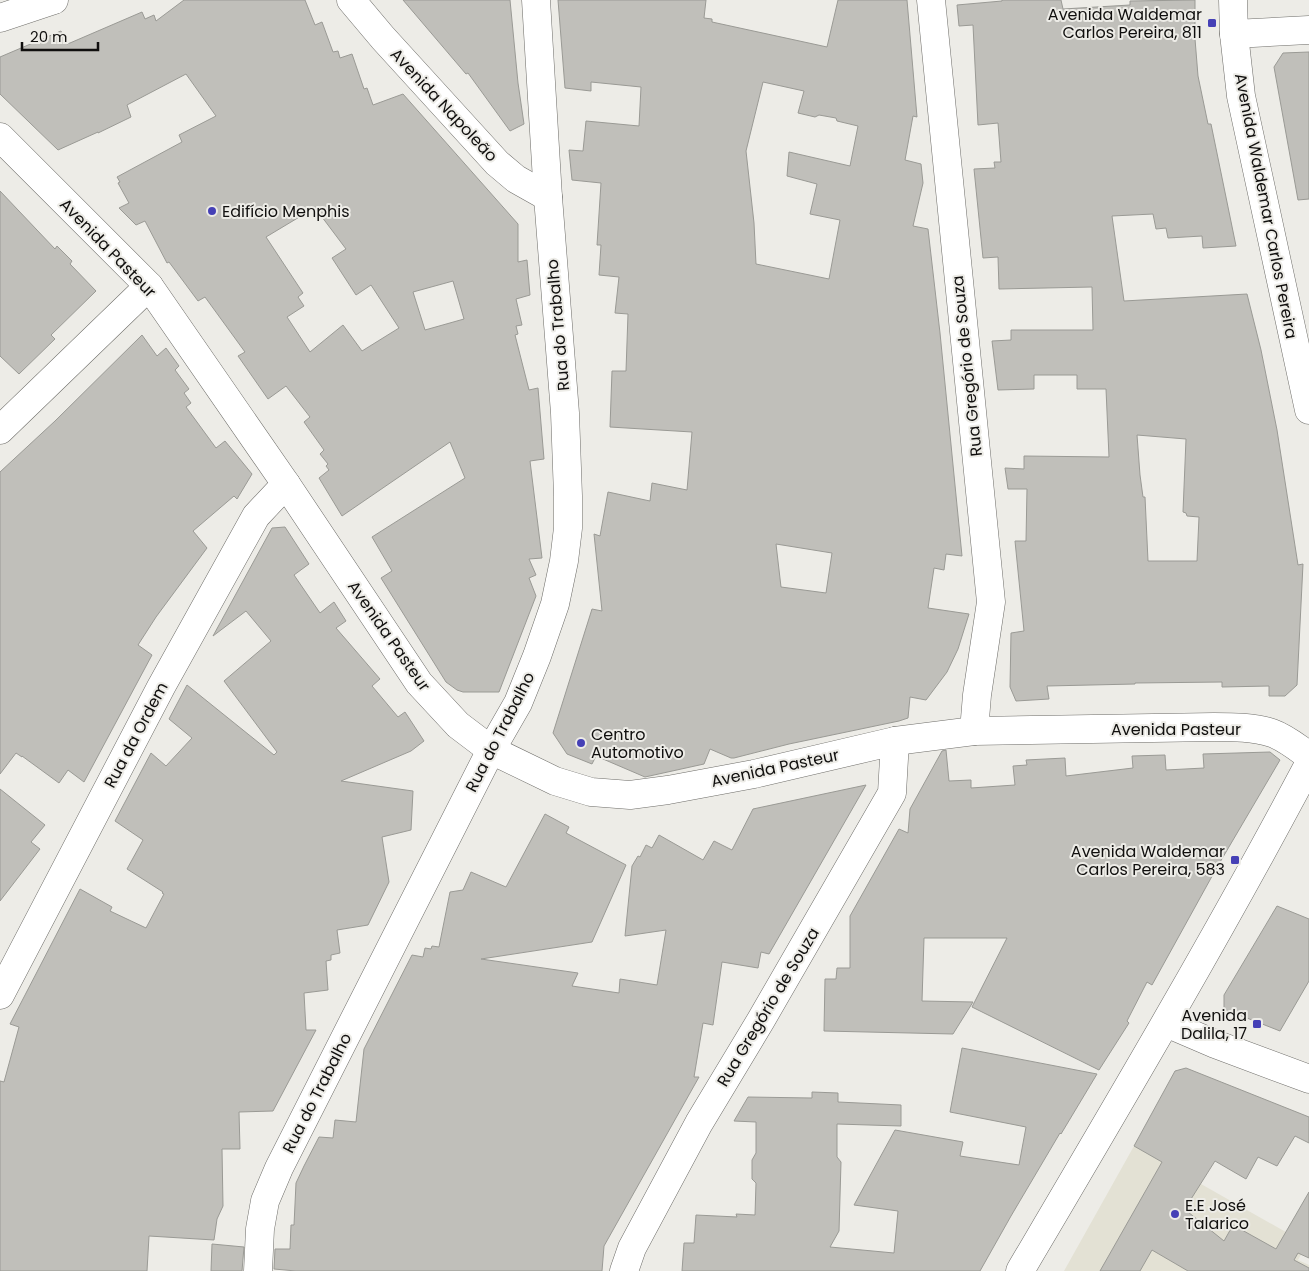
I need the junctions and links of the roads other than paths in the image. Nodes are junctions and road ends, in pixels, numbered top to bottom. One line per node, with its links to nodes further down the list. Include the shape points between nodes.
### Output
1 (54, 0): 6 (street)
2 (351, 0): 10 (street, Avenida Napoleão, via 496,163)
3 (536, 0): 10 (street, Rua do Trabalho)
4 (931, 0): 16 (street, Rua Gregório de Souza, via 991,602)
5 (1233, 0): 8 (street, Avenida Waldemar Carlos Pereira)
6 (0, 18)
7 (1309, 30): 8 (street)
8 (1234, 34): 12 (street, Avenida Waldemar Carlos Pereira, via 1241,96 1265,206)
9 (0, 137): 11 (street, Avenida Pasteur)
10 (548, 197): 18 (street, Rua do Trabalho, via 566,413 568,528 555,604 518,703)
11 (149, 286): 14 (street); 15 (street, Avenida Pasteur)
12 (1300, 334): 13 (street, Avenida Waldemar Carlos Pereira)
13 (1309, 410)
14 (0, 430)
15 (286, 484): 18 (street, Avenida Pasteur, via 419,683 458,725); 21 (street, Rua da Ordem, via 256,516 161,686)
16 (974, 731): 17 (street, Avenida Pasteur); 19 (street, Avenida Pasteur, via 1244,728 1273,733)
17 (894, 741): 18 (street, Avenida Pasteur, via 754,774 630,795 591,792 555,782); 25 (street, Rua Gregório de Souza, via 892,793 699,1123 632,1248)
18 (491, 750): 24 (street, Rua do Trabalho, via 279,1168 265,1201)
19 (1309, 756)
20 (1309, 764): 22 (street)
21 (0, 995)
22 (1166, 1023): 23 (street); 26 (street)
23 (1309, 1079)
24 (258, 1271)
25 (624, 1271)
26 (1020, 1271)

